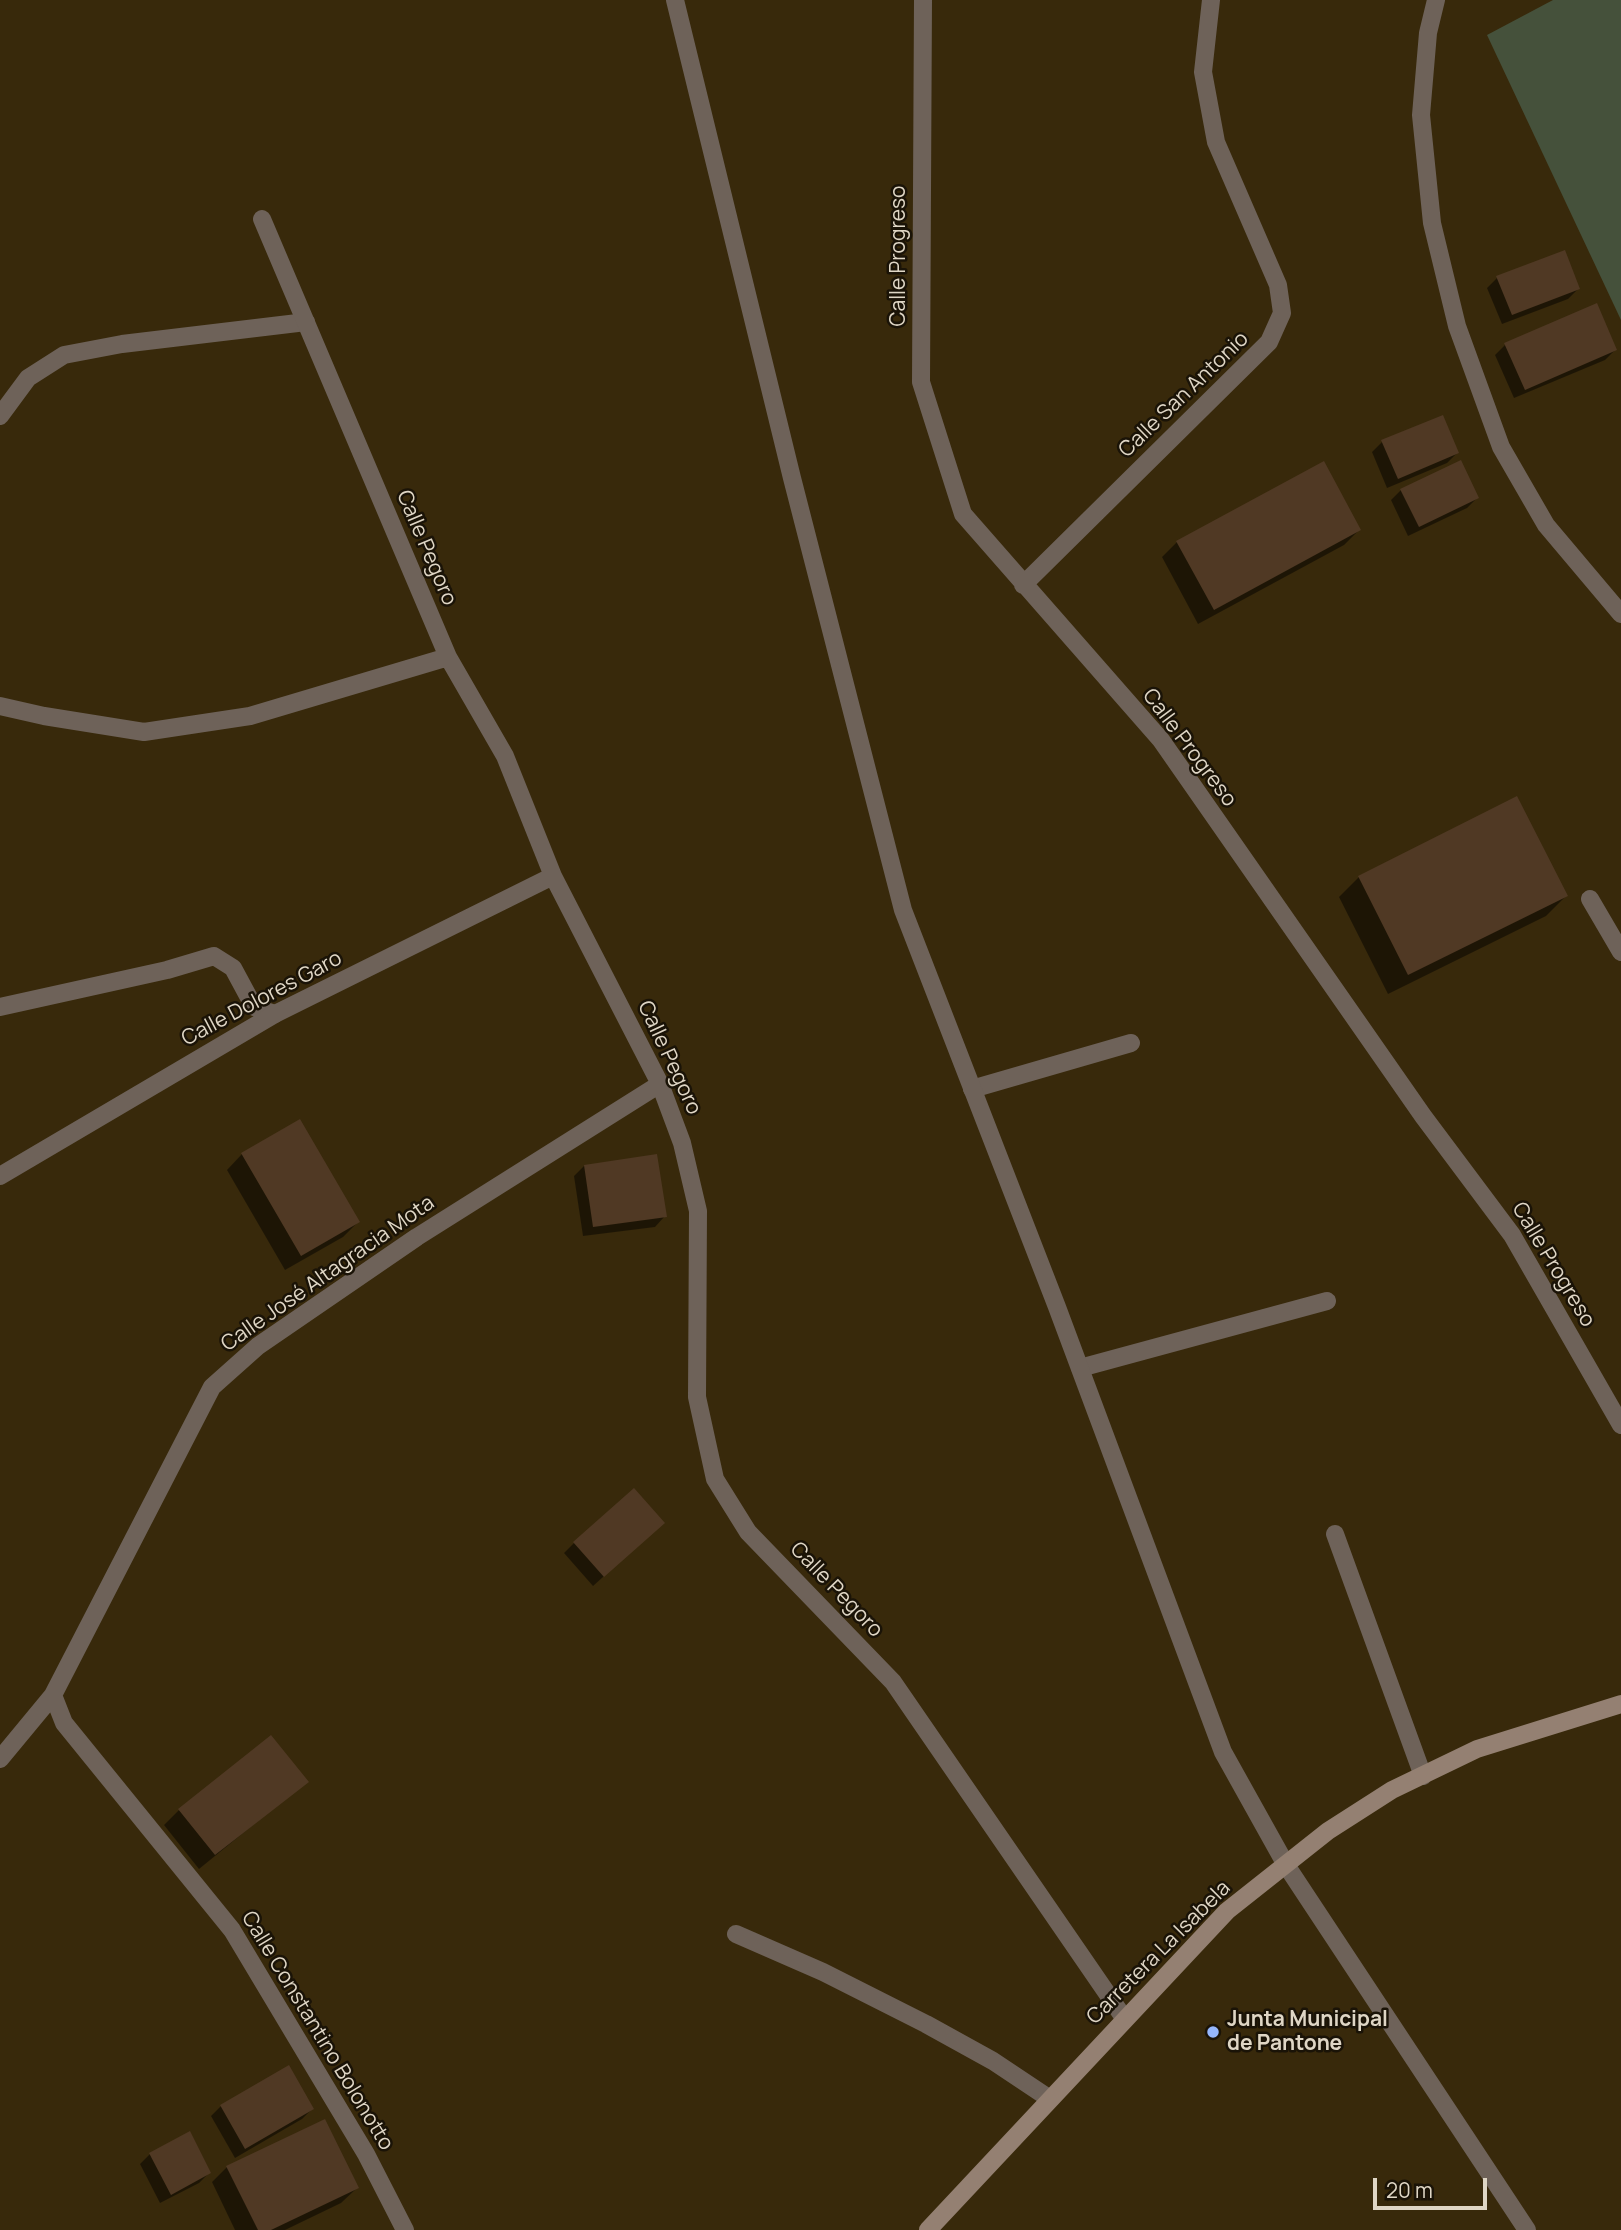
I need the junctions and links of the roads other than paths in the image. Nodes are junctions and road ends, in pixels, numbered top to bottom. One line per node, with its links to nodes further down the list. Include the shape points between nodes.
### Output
1 (675, 0): 19 (street, via 903,910)
2 (923, 0): 8 (street, Calle Progreso, via 921,382 963,514)
3 (1211, 0): 8 (street, Calle San Antonio, via 1203,72 1216,142 1278,285 1282,313 1269,342)
4 (1436, 0): 9 (street, via 1428,33 1421,115 1432,223 1457,326 1501,447 1546,525)
5 (262, 219): 6 (street, Calle Pegoro)
6 (306, 322): 7 (street, via 64,355 28,378); 10 (street, Calle Pegoro)
7 (0, 416)
8 (1023, 584): 23 (street, Calle Progreso, via 1161,740 1423,1116 1512,1235)
9 (1621, 614)
10 (448, 657): 11 (street, via 250,716 144,732); 12 (street, Calle Pegoro, via 505,756)
11 (0, 706)
12 (553, 876): 16 (street, Calle Dolores Garo); 18 (street, Calle Pegoro)
13 (1590, 899): 14 (street)
14 (1621, 952)
15 (0, 1007): 16 (street, via 214,956 233,968 254,1007)
16 (275, 1014): 20 (street, Calle Dolores Garo)
17 (1131, 1043): 19 (street)
18 (660, 1084): 25 (street, Calle José Altagracia Mota, via 416,1237 258,1346 212,1387); 31 (street, Calle Pegoro, via 682,1143 698,1211 697,1397 715,1479 748,1532 893,1682)
19 (972, 1088): 22 (street)
20 (0, 1175)
21 (1327, 1301): 22 (street)
22 (1080, 1368): 29 (street, via 1223,1752)
23 (1621, 1425)
24 (1335, 1534): 28 (street)
25 (53, 1695): 27 (street, Calle José Altagracia Mota); 33 (street, Calle Constantino Bolonotto, via 64,1723 232,1930 366,2154)
26 (1621, 1704): 28 (main road, Carretera La Isabela, via 1477,1749)
27 (0, 1759)
28 (1423, 1776): 29 (main road, Carretera La Isabela, via 1392,1790)
29 (1286, 1865): 31 (main road, Carretera La Isabela, via 1227,1910); 35 (street)
30 (736, 1934): 32 (street, via 926,2024)
31 (1124, 2018): 32 (main road, Carretera La Isabela)
32 (1049, 2099): 34 (main road, Carretera La Isabela)
33 (405, 2230)
34 (928, 2230)
35 (1527, 2230)

